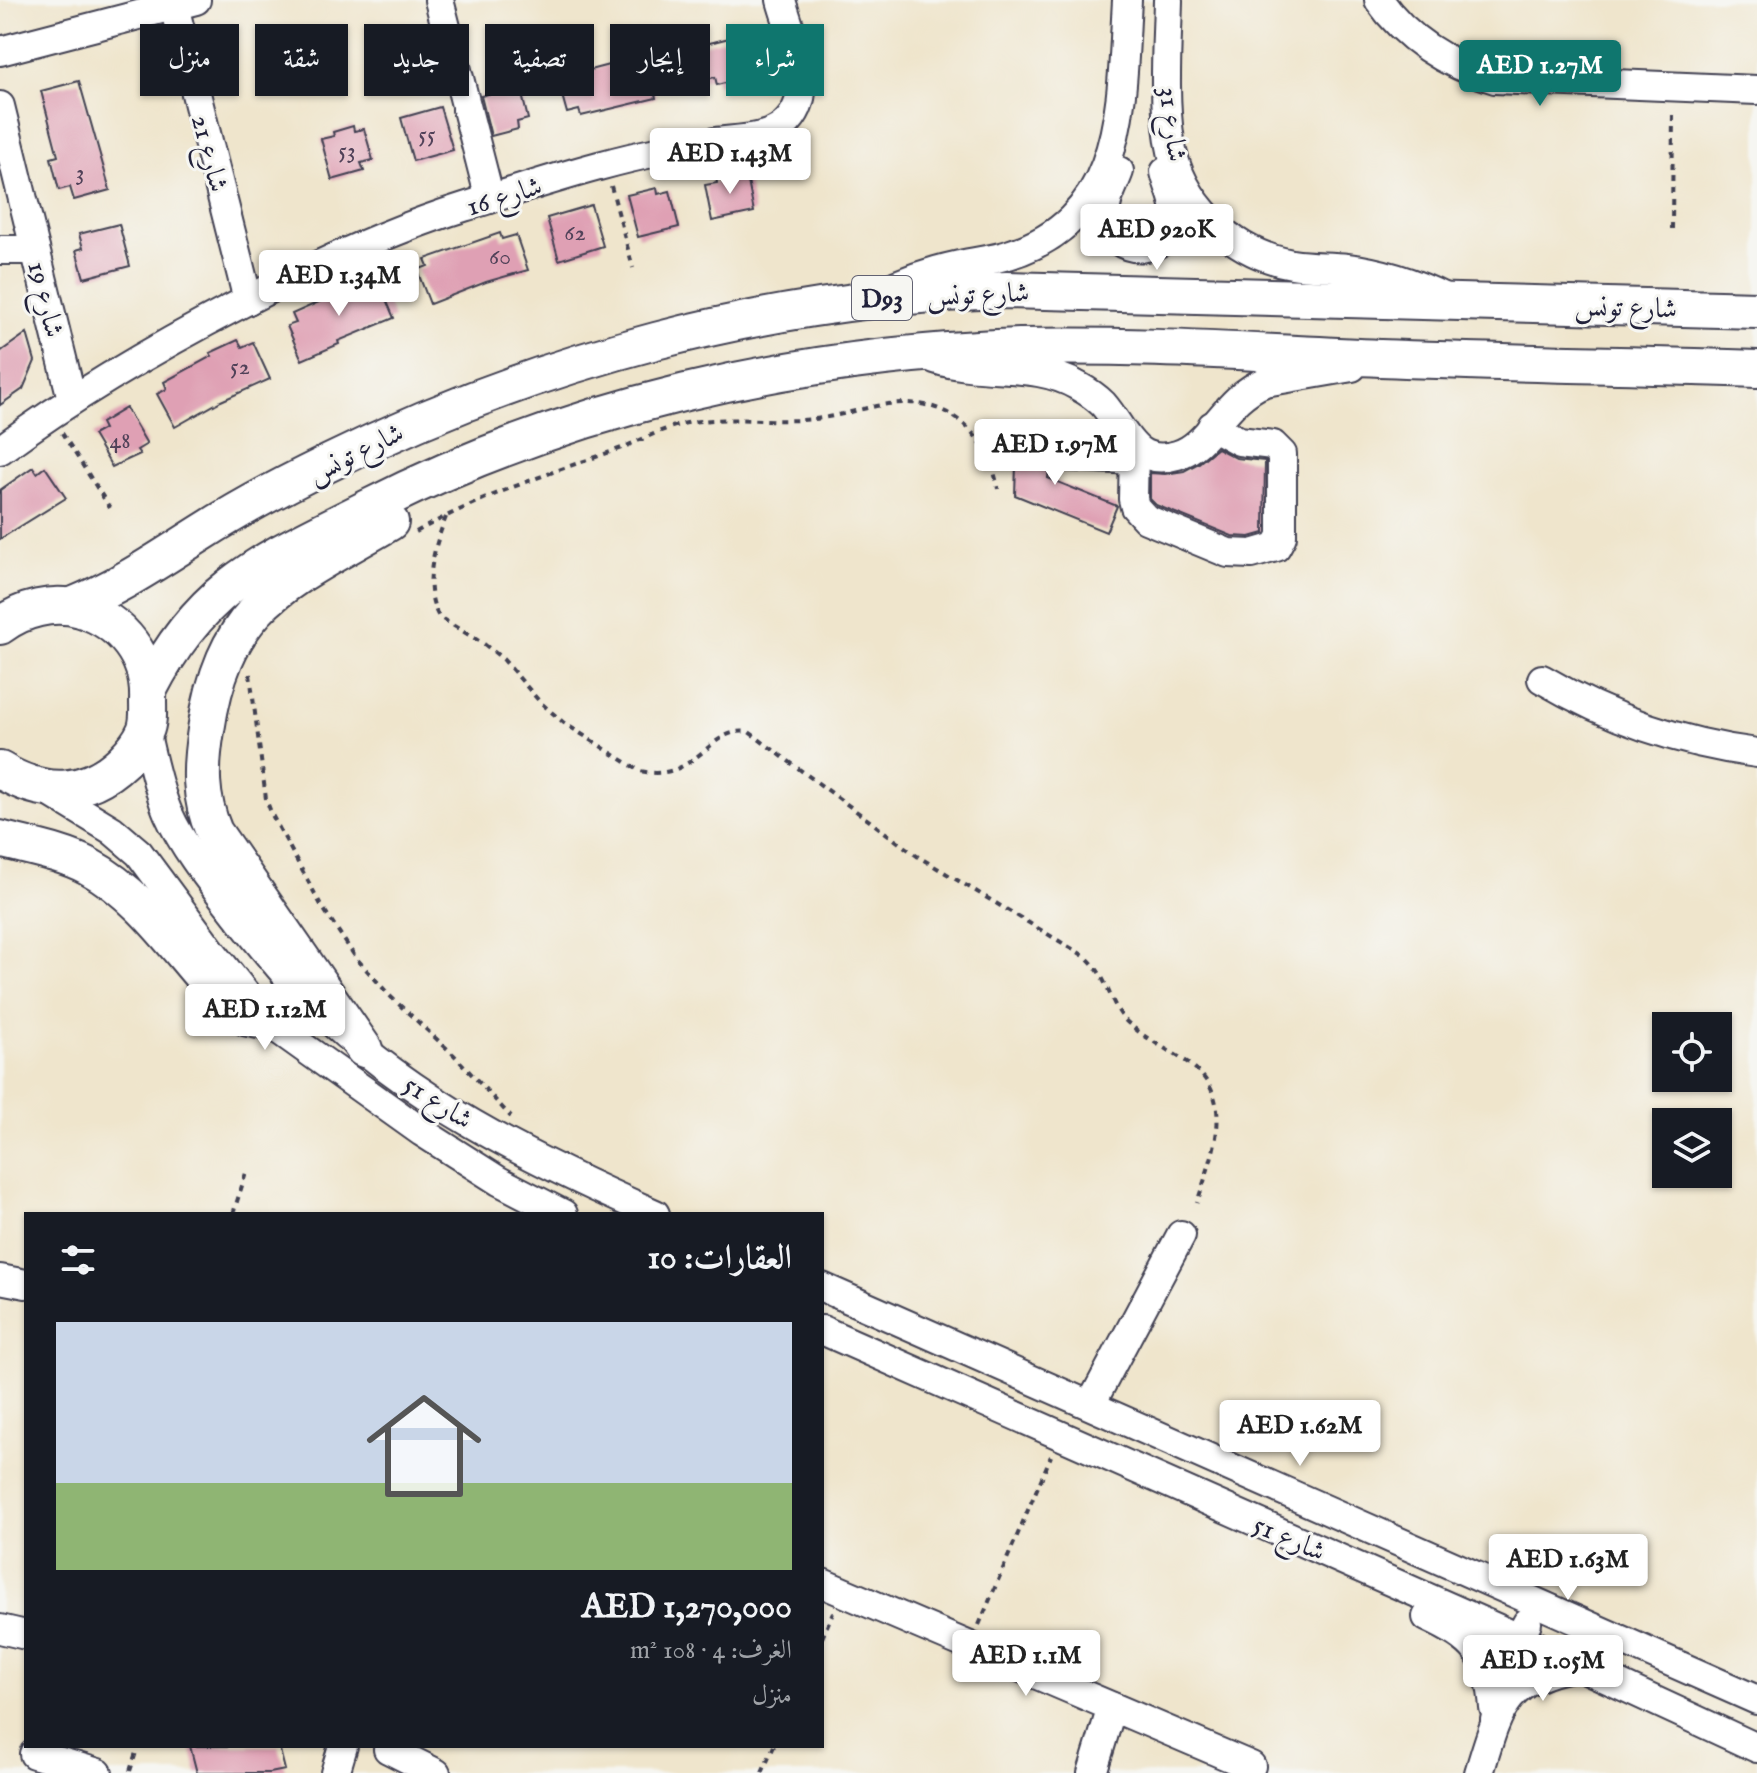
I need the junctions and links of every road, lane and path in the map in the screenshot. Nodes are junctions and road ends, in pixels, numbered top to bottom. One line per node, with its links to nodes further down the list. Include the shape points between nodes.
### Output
1 (439, 0): 14 (street)
2 (781, 0): 13 (street, شارع 16, via 802,84 799,105 787,123 762,136)
3 (1127, 0): 9 (street, شارع 31)
4 (1168, 0): 7 (street, شارع 31)
5 (1379, 0): 10 (street, via 1425,46 1495,79)
6 (185, 3): 8 (street); 19 (street, شارع 21)
7 (1167, 45): 9 (street, via 1158,135 1176,216 1163,241 1146,248 1119,241 1105,217 1124,148); 21 (street, شارع 31, via 1168,127 1174,159 1191,196 1218,228 1275,260 1392,277)
8 (0, 51)
9 (1122, 79): 20 (street, شارع 31, via 1111,154 1095,188 1072,218 1025,249 912,278)
10 (1674, 87): 11 (street); 15 (path)
11 (1757, 90)
12 (0, 106): 17 (street, شارع 19)
13 (605, 164): 14 (street, شارع 16); 18 (path)
14 (490, 199): 19 (street, شارع 16, via 375,241)
15 (1672, 229)
16 (0, 250): 17 (street)
17 (35, 250): 26 (street, شارع 19)
18 (633, 268)
19 (248, 300): 26 (street, شارع 16, via 167,341)
20 (865, 300): 21 (main road, شارع تونس / D93, via 1006,290); 36 (main road, شارع تونس / D93, via 667,338 470,401 311,472 136,576)
21 (1451, 301): 22 (main road, شارع تونس / D93)
22 (1757, 310)
23 (923, 354): 24 (main road, شارع تونس / D93, via 1023,347 1151,348); 29 (street, via 973,368 1030,370 1062,378 1103,405); 31 (main road, شارع تونس / D93, via 698,388 574,424)
24 (1400, 358): 25 (main road, شارع تونس / D93); 27 (street, via 1265,382 1240,395)
25 (1757, 369)
26 (61, 406): 28 (street, شارع 16); 33 (path)
27 (1212, 426): 29 (street, via 1199,443 1178,455); 29 (street, via 1239,441 1273,445 1282,454 1282,536 1276,547 1228,553 1146,519 1133,499)
28 (0, 450)
29 (1134, 454): 30 (street)
30 (1061, 456)
31 (434, 477): 40 (main road, شارع تونس / D93, via 240,576 179,637); 46 (main road, via 396,519 286,584 249,616 218,672 201,763 202,798 214,832)
32 (998, 489): 34 (path, via 989,455 968,427 939,409 904,403 824,418 710,420 670,427)
33 (110, 508)
34 (447, 515): 35 (path); 49 (path, via 431,573 439,617 503,659 540,702 577,732 640,771 663,774 683,768 734,732 749,732 917,856 1086,957 1102,974 1127,1022 1191,1065 1212,1093 1218,1138)
35 (410, 536)
36 (72, 606): 37 (main road, via 41,606); 40 (main road, via 116,627 138,655)
37 (0, 626)
38 (249, 667): 47 (path, via 266,799 321,905 373,979)
39 (1542, 679): 42 (street, via 1632,724 1696,743)
40 (149, 689): 41 (main road)
41 (145, 731): 43 (main road, via 128,756 90,784 66,789); 46 (street, شارع 51, via 163,800 225,900 311,1002)
42 (1757, 753)
43 (16, 780): 45 (street, شارع 51, via 112,830 139,853)
44 (0, 839): 45 (main road, via 66,857 102,874 131,897 232,1009)
45 (268, 1022): 51 (street, شارع 51, via 422,1132)
46 (364, 1049): 52 (street, شارع 51, via 515,1149)
47 (515, 1121)
48 (246, 1173): 50 (path)
49 (1197, 1203)
50 (234, 1212)
51 (559, 1212)
52 (651, 1212)
53 (1181, 1235): 58 (street)
54 (0, 1279): 55 (street)
55 (24, 1284)
56 (824, 1288): 58 (street, شارع 51)
57 (824, 1331): 59 (street, شارع 51)
58 (1091, 1404): 67 (street, شارع 51)
59 (1060, 1436): 60 (street, شارع 51); 65 (path)
60 (1384, 1578): 64 (street, شارع 51); 69 (street, via 1402,1603 1455,1630 1476,1648 1490,1672)
61 (824, 1584): 65 (street)
62 (0, 1629): 63 (street)
63 (24, 1635)
64 (1519, 1638): 66 (street, شارع 51); 67 (street, via 1532,1619 1547,1621 1714,1700); 69 (street)
65 (970, 1646): 68 (street)
66 (1577, 1666): 69 (street, via 1527,1682); 73 (street, شارع 51)
67 (1751, 1697)
68 (1112, 1707): 76 (street); 82 (street)
69 (1495, 1720): 83 (street)
70 (137, 1748): 77 (path)
71 (342, 1748): 79 (street)
72 (773, 1748): 81 (path)
73 (1757, 1748)
74 (33, 1758): 78 (street)
75 (389, 1761): 80 (street)
76 (1251, 1766)
77 (130, 1771)
78 (98, 1773)
79 (335, 1773)
80 (436, 1773)
81 (762, 1773)
82 (1092, 1773)
83 (1479, 1773)

